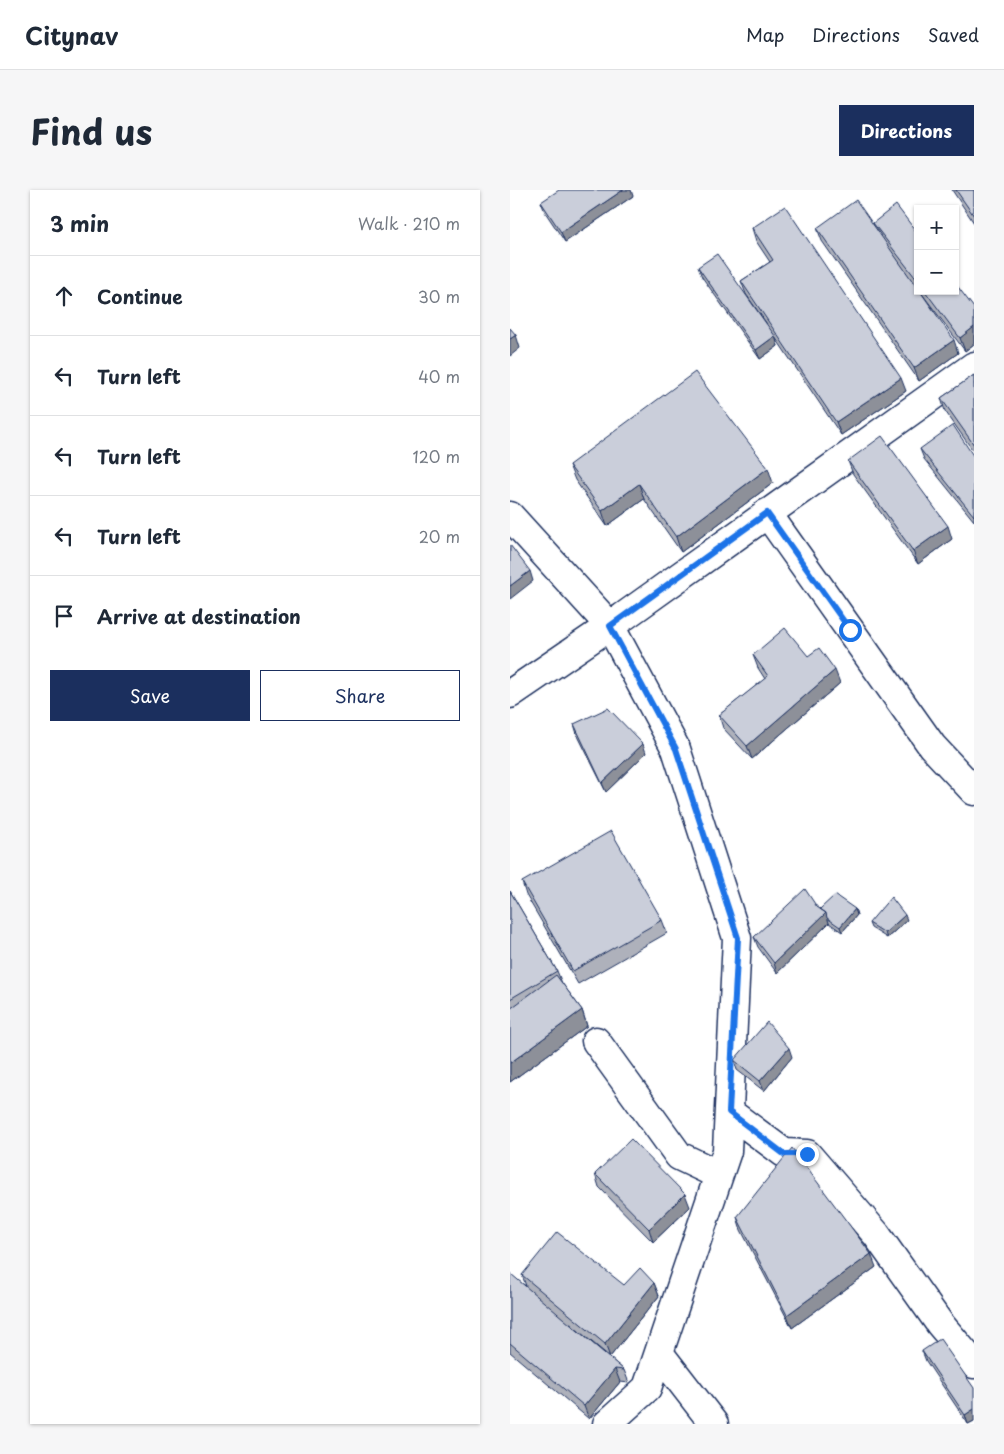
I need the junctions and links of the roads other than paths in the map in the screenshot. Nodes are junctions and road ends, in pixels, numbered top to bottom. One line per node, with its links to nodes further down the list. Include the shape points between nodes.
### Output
1 (974, 366): 2 (street)
2 (767, 513): 4 (street); 6 (street, via 932,746)
3 (510, 516): 4 (street)
4 (610, 626): 5 (street); 8 (street, via 676,749 738,938)
5 (510, 694)
6 (974, 791)
7 (596, 1041): 9 (street, via 678,1156)
8 (729, 1112): 9 (street, via 727,1151); 11 (street, via 784,1154 807,1154 876,1234 940,1324)
9 (719, 1175): 10 (street)
10 (659, 1353): 12 (street, via 647,1388); 13 (street)
11 (974, 1364)
12 (607, 1424)
13 (714, 1424)

